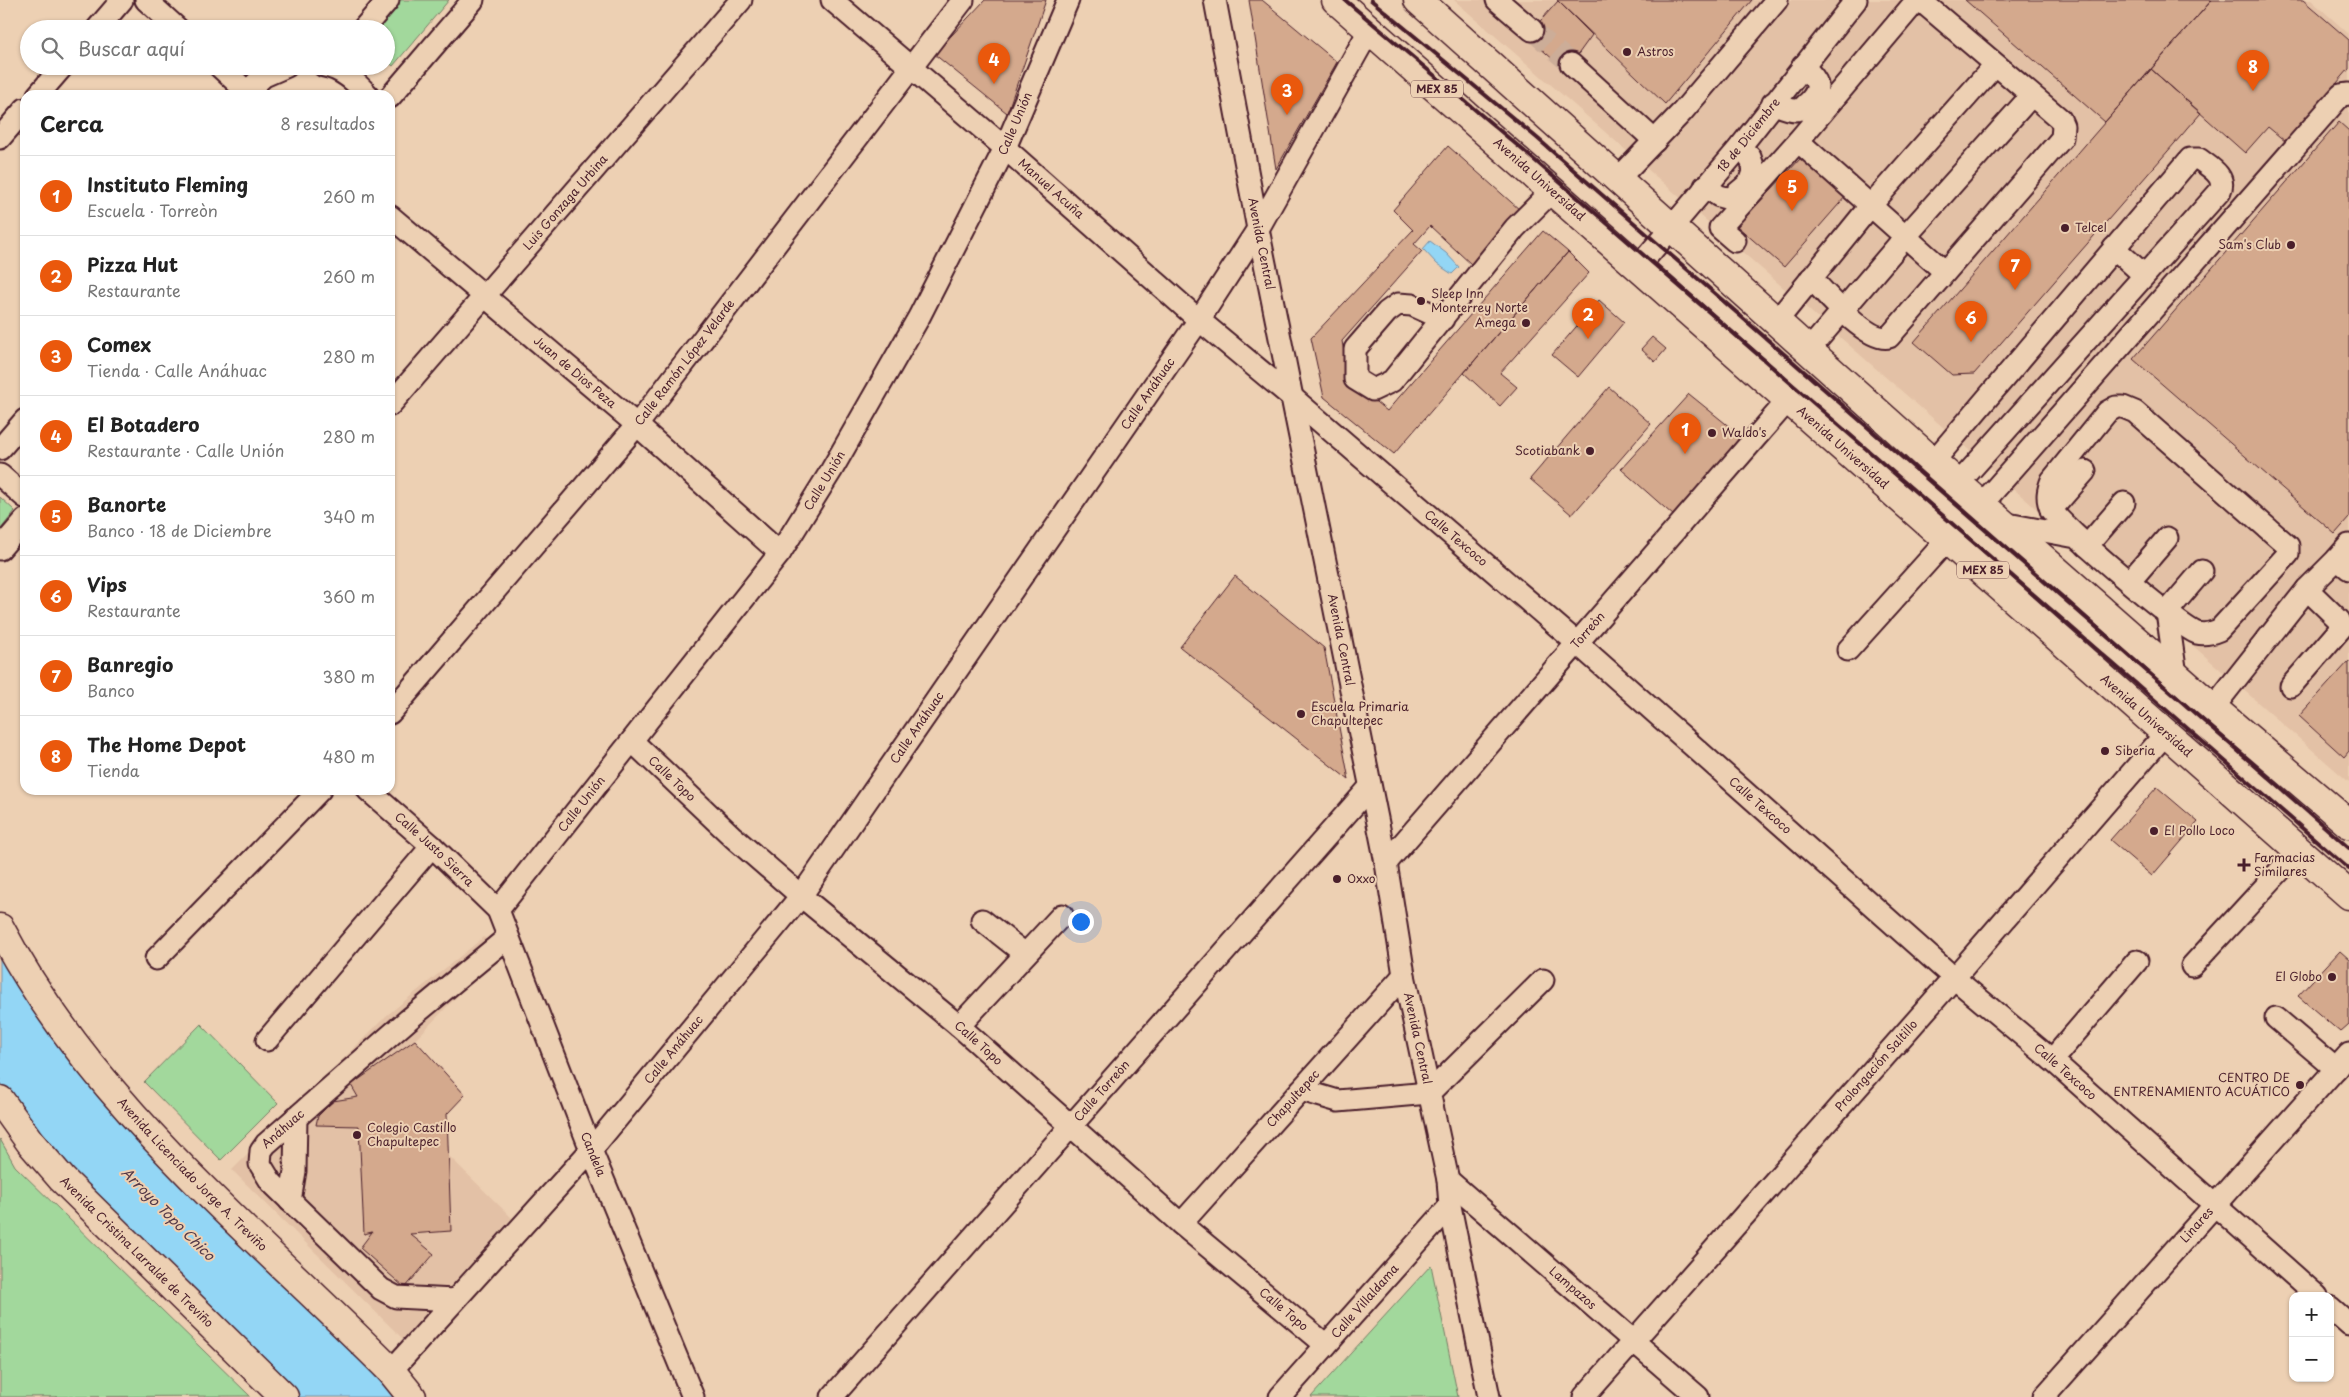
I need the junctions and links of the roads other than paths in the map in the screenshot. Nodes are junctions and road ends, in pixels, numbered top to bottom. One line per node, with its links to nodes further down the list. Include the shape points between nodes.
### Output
1 (122, 0): 16 (street)
2 (146, 0): 17 (street)
3 (388, 0): 18 (street)
4 (473, 0): 32 (street)
5 (741, 0): 55 (street, Luis Gonzaga Urbina)
6 (832, 0): 23 (street, Manuel Acuña)
7 (963, 0): 23 (street, Calle Ramón López Velarde)
8 (1068, 0): 40 (street, Calle Unión)
9 (1215, 0): 47 (street, Avenida Central)
10 (1336, 0): 19 (main road, Avenida Universidad / MEX 85)
11 (1497, 0): 20 (street)
12 (1777, 0): 37 (street)
13 (1856, 0): 39 (street, 18 de Diciembre)
14 (1918, 0): 22 (street); 38 (street)
15 (1424, 2): 41 (main road)
16 (104, 20)
17 (168, 20)
18 (371, 20)
19 (1370, 29): 43 (main road, Avenida Universidad / MEX 85); 47 (street, Calle Anáhuac)
20 (1532, 30)
21 (1571, 64): 37 (street)
22 (1995, 65): 34 (street); 44 (street)
23 (910, 67): 40 (street, Manuel Acuña); 66 (street, Calle Ramón López Velarde)
24 (55, 75): 28 (street)
25 (228, 75): 29 (street)
26 (266, 75): 30 (street)
27 (346, 75): 31 (street)
28 (42, 90)
29 (242, 90)
30 (248, 90)
31 (363, 90)
32 (395, 91)
33 (2349, 94): 75 (street, via 2341,96)
34 (2031, 96): 48 (street); 52 (street, via 2060,119 2062,138)
35 (20, 115): 36 (street)
36 (0, 138)
37 (1655, 140): 41 (street)
38 (1798, 141): 44 (street); 49 (street, via 1720,228)
39 (1740, 147): 42 (street, 18 de Diciembre); 42 (street, via 1750,157 1754,169 1749,183 1730,199)
40 (1005, 148): 58 (street, Manuel Acuña); 83 (street, Calle Unión, via 919,317)
41 (1617, 180): 46 (main road)
42 (1705, 186): 46 (street, 18 de Diciembre)
43 (1552, 191): 51 (main road, Avenida Universidad / MEX 85); 57 (street, via 1516,228)
44 (1871, 205): 48 (street); 54 (street)
45 (395, 220): 55 (street, Juan de Dios Peza)
46 (1670, 228): 51 (street, 18 de Diciembre); 59 (main road)
47 (1258, 229): 58 (street, Calle Anáhuac); 62 (street, Avenida Central)
48 (1906, 236): 52 (street); 56 (street)
49 (1735, 241)
50 (2114, 248): 53 (street); 53 (street, via 2190,159 2199,159 2222,178 2220,191); 61 (street)
51 (1638, 267): 63 (main road, Avenida Universidad / MEX 85)
52 (1944, 271): 56 (street, via 1888,337 1879,338 1867,332)
53 (2144, 275): 65 (street)
54 (1811, 278): 56 (street); 59 (street)
55 (485, 295): 64 (street, Luis Gonzaga Urbina); 66 (street, Juan de Dios Peza)
56 (1843, 310): 60 (street)
57 (1443, 319)
58 (1199, 320): 62 (street, Calle Texcoco); 105 (street, Calle Anáhuac)
59 (1776, 322): 60 (main road)
60 (1808, 350): 69 (main road)
61 (1990, 395): 65 (street); 69 (street)
62 (1293, 398): 89 (street, Calle Texcoco); 97 (street, Avenida Central)
63 (1790, 398): 80 (main road, Avenida Universidad / MEX 85); 89 (street, Torreòn)
64 (395, 399)
65 (2017, 417): 72 (street)
66 (638, 425): 83 (street, Juan de Dios Peza); 93 (street, Calle Ramón López Velarde)
67 (20, 426): 68 (street)
68 (0, 448)
69 (1933, 462): 72 (main road)
70 (2084, 471): 76 (street)
71 (0, 475): 73 (street)
72 (1958, 484): 75 (main road)
73 (20, 493)
74 (2124, 503): 81 (street)
75 (1982, 504): 77 (main road)
76 (2052, 510): 81 (street); 88 (street, via 2047,492 2052,480 2107,412 2123,407 2135,412 2288,546 2288,554 2219,630 2211,634 2196,632)
77 (2002, 523): 81 (street); 91 (main road)
78 (20, 526): 82 (street)
79 (2167, 538): 86 (street)
80 (1948, 539): 90 (street); 95 (main road, Avenida Universidad / MEX 85)
81 (2082, 541): 86 (street)
82 (0, 549)
83 (780, 553): 96 (street, Calle Unión)
84 (2345, 557): 87 (street)
85 (2202, 571): 88 (street)
86 (2130, 581): 88 (street)
87 (2307, 589): 92 (street, via 2339,620 2342,627); 94 (street)
88 (2167, 612): 91 (street)
89 (1577, 643): 103 (street, Torreòn); 116 (street, Calle Texcoco)
90 (1848, 650)
91 (2176, 675): 94 (main road)
92 (2291, 686)
93 (395, 708)
94 (2213, 708): 100 (main road)
95 (2167, 732): 102 (main road, Avenida Universidad / MEX 85); 116 (street, Prolongación Saltillo)
96 (632, 741): 105 (street, Calle Topo, via 733,837); 106 (street, Calle Unión)
97 (1370, 787): 103 (street, Avenida Central); 127 (street, Calle Torreòn)
98 (315, 795): 112 (street)
99 (374, 795): 101 (street, Calle Justo Sierra)
100 (2349, 824)
101 (432, 846): 106 (street, Calle Justo Sierra); 120 (street)
102 (2299, 850): 104 (main road, Avenida Universidad / MEX 85); 114 (street)
103 (1386, 863): 115 (street, Avenida Central)
104 (2349, 894)
105 (802, 896): 119 (street, Calle Topo); 128 (street, Calle Anáhuac)
106 (498, 910): 110 (street, Candela)
107 (1062, 915): 111 (street)
108 (982, 920): 111 (street)
109 (0, 928): 140 (main road, Avenida Licenciado Jorge A. Treviño, via 52,1014 101,1078 152,1135)
110 (507, 938): 126 (street, Anáhuac); 128 (street, Candela)
111 (1026, 954): 119 (street)
112 (156, 959)
113 (2137, 961): 121 (street)
114 (2192, 966)
115 (1404, 975): 123 (street, Chapultepec); 124 (street, Avenida Central)
116 (1954, 978): 121 (street, Calle Texcoco); 138 (street, Prolongación Saltillo)
117 (1543, 980): 124 (street)
118 (2276, 1018): 122 (street)
119 (959, 1026): 127 (street, Calle Topo)
120 (267, 1040)
121 (2052, 1060): 132 (street, Calle Texcoco)
122 (2342, 1062): 132 (street, Linares)
123 (1301, 1090): 124 (street, via 1338,1101); 133 (street, Chapultepec)
124 (1429, 1093): 129 (street, Avenida Central)
125 (0, 1100): 141 (main road, Avenida Cristina Larralde de Treviño, via 62,1179)
126 (296, 1117): 130 (street, via 295,1171); 130 (street, Anáhuac, via 266,1144 260,1157 263,1172)
127 (1071, 1126): 133 (street, Calle Topo); 144 (street, Calle Torreòn)
128 (591, 1150): 135 (street, Calle Anáhuac); 143 (street, Candela)
129 (1448, 1180): 131 (street, Avenida Central); 138 (street, Lampazos)
130 (290, 1201): 135 (street, Anáhuac, via 389,1294)
131 (1450, 1206): 139 (street, Calle Villaldama); 146 (street, Avenida Central)
132 (2215, 1207): 134 (street, Calle Texcoco); 149 (street, Linares)
133 (1181, 1224): 139 (street, Calle Topo)
134 (2312, 1292)
135 (454, 1300): 140 (street, Calle Anáhuac)
136 (2334, 1311): 137 (street)
137 (2349, 1324)
138 (1632, 1340): 147 (street, Prolongación Saltillo); 148 (street, Lampazos)
139 (1326, 1345): 145 (street, Calle Villaldama)
140 (391, 1370): 142 (main road, Avenida Licenciado Jorge A. Treviño)
141 (284, 1397)
142 (412, 1397)
143 (693, 1397)
144 (832, 1397)
145 (1280, 1397)
146 (1489, 1397)
147 (1584, 1397)
148 (1698, 1397)
149 (2044, 1397)

